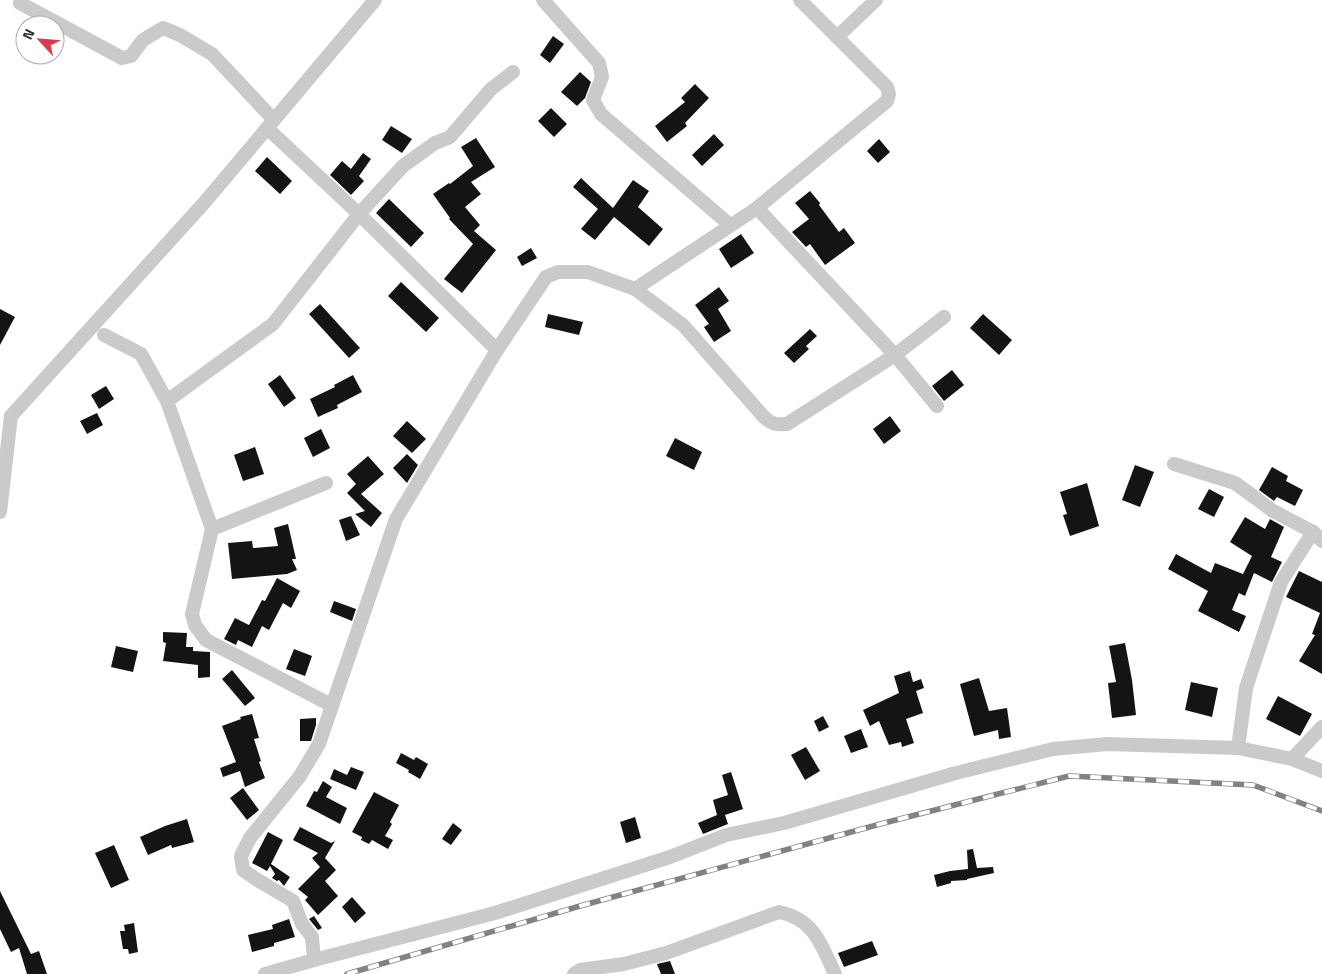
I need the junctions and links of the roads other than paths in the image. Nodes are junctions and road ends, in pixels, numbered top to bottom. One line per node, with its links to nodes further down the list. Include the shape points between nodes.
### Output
1 (21, 0): 8 (street, via 20,3 122,58 130,56 143,40 163,28 180,35 212,54)
2 (376, 0): 8 (street)
3 (543, 0): 11 (street, via 599,63 602,77 594,100 601,114)
4 (800, 0): 6 (street)
5 (876, 0): 6 (street)
6 (837, 37): 9 (street, via 887,87 886,101)
7 (513, 72): 10 (street, via 491,89 450,137 403,166)
8 (271, 124): 10 (street); 21 (street, via 11,416)
9 (757, 208): 11 (street); 16 (street)
10 (359, 214): 15 (street); 17 (street, via 273,324)
11 (730, 226): 12 (street)
12 (635, 289): 15 (street, via 588,272 558,272 546,277); 16 (street, via 683,325 763,416 777,425 786,424)
13 (944, 317): 16 (street)
14 (104, 335): 17 (street, via 141,354)
15 (497, 350): 24 (street, via 396,519)
16 (895, 355): 18 (street)
17 (167, 401): 22 (street)
18 (937, 406)
19 (1174, 464): 23 (street, via 1235,483)
20 (326, 484): 22 (street)
21 (0, 512)
22 (212, 529): 24 (street, via 192,614 195,625 206,640)
23 (1317, 537): 26 (street, via 1280,582 1246,688)
24 (331, 706): 29 (street, via 319,744 305,768 250,838 241,856 243,870 293,901 302,924 312,937)
25 (1322, 727): 27 (street)
26 (1238, 748): 27 (street); 29 (street, via 1107,744 1052,750 956,773 784,823 726,835 670,857 495,913)
27 (1292, 759): 28 (street)
28 (1322, 771)
29 (314, 960): 30 (street)
30 (265, 974)
31 (574, 974): 32 (street, via 580,970 624,964 666,953 779,912 806,923)
32 (835, 974)

